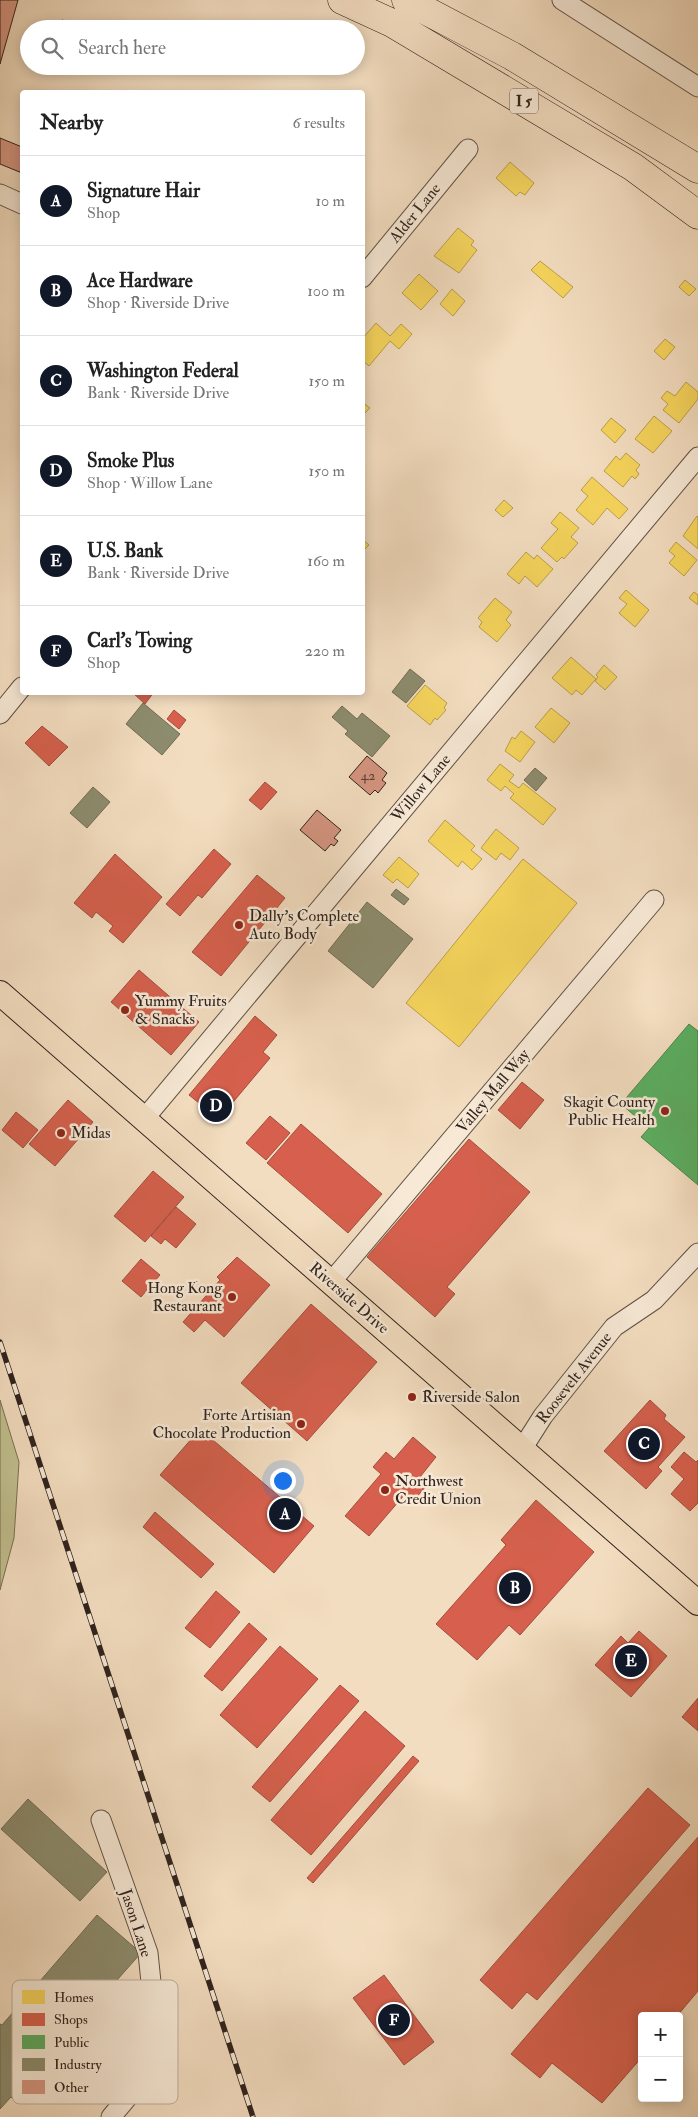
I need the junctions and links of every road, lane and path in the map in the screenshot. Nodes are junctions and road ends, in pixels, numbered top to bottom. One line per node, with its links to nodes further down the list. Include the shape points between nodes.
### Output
1 (342, 0): 12 (highway, I 5, via 392,22 633,167)
2 (406, 0): 6 (highway, I 5, via 512,56)
3 (562, 0): 4 (street)
4 (589, 7): 5 (street)
5 (698, 87)
6 (603, 110): 8 (highway); 9 (highway, I 5)
7 (468, 149): 13 (street, Alder Lane)
8 (698, 168)
9 (698, 180)
10 (0, 194): 11 (street)
11 (20, 203)
12 (698, 215)
13 (365, 274)
14 (698, 456): 19 (street, Willow Lane)
15 (20, 689): 16 (street)
16 (0, 714)
17 (654, 900): 21 (street, Valley Mall Way)
18 (0, 993): 19 (main road, Riverside Drive)
19 (144, 1119): 21 (main road, Riverside Drive)
20 (698, 1253): 22 (street, Roosevelt Avenue, via 654,1300 614,1327 543,1416)
21 (331, 1282): 22 (main road, Riverside Drive)
22 (522, 1449): 23 (main road, Riverside Drive)
23 (698, 1603)
24 (101, 1820): 25 (street, Jason Lane, via 148,1953)
25 (151, 1980)
26 (122, 2104): 27 (street, Jason Lane)
27 (111, 2117)

